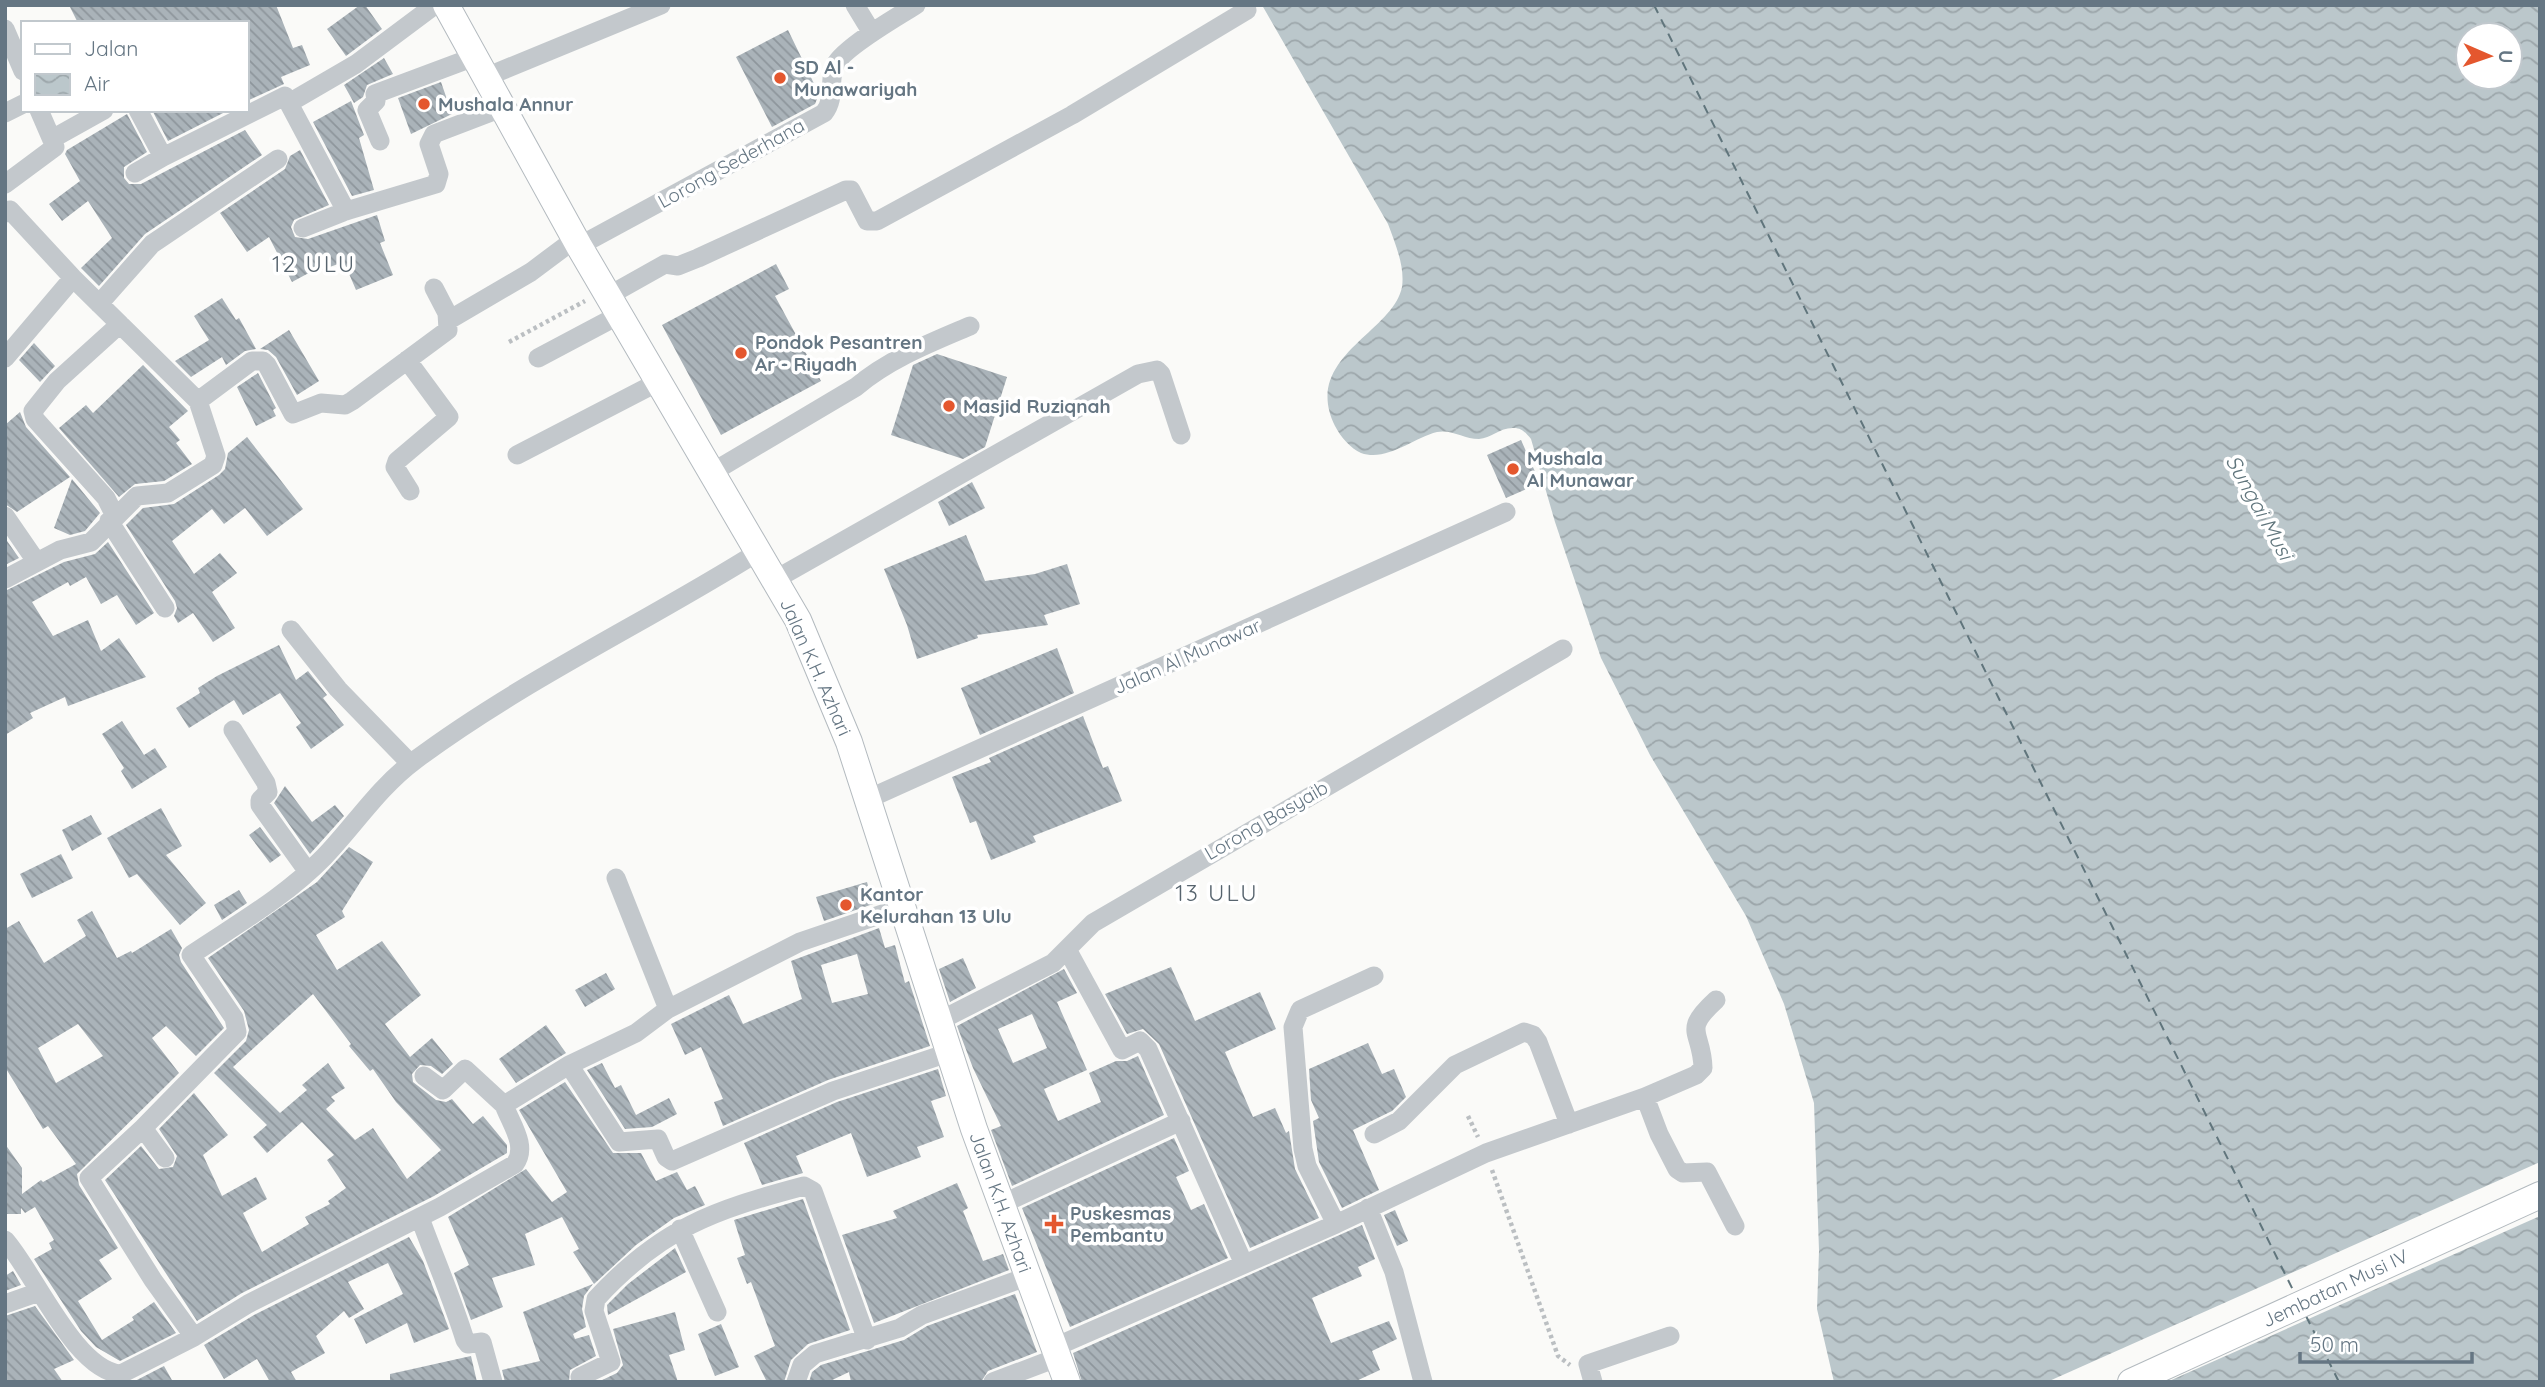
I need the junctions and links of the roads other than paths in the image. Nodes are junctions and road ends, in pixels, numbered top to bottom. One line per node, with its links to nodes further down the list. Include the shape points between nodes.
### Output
1 (435, 5): 11 (street, via 356,64)
2 (661, 5): 10 (street)
3 (855, 5): 8 (street)
4 (916, 5): 8 (street, Lorong Sederhana)
5 (1244, 5): 30 (street, via 1247,10 1072,115 877,221 867,221 852,192 846,190 698,258 678,266 665,264)
6 (451, 14): 10 (street, Jalan K.H. Azhari)
7 (5, 29): 9 (street)
8 (872, 33): 27 (street, Lorong Sederhana, via 834,66 832,98 824,113)
9 (21, 66)
10 (480, 67): 13 (street, Jalan K.H. Azhari); 19 (street, via 375,94 376,102 367,110)
11 (289, 103): 20 (street, via 284,96); 25 (street)
12 (21, 105): 17 (street)
13 (502, 108): 25 (street, via 434,134 429,144 439,174 436,184); 27 (street, Jalan K.H. Azhari)
14 (40, 112): 18 (street)
15 (100, 112): 18 (street)
16 (139, 112): 20 (street)
17 (5, 113)
18 (52, 139): 23 (street, via 55,147)
19 (380, 141)
20 (163, 157): 22 (street)
21 (278, 159): 31 (street, via 152,244)
22 (135, 173)
23 (5, 184)
24 (7, 209): 28 (street)
25 (346, 211): 26 (street)
26 (303, 228)
27 (577, 243): 30 (street, Jalan K.H. Azhari); 32 (street, Lorong Sederhana)
28 (73, 278): 31 (street); 35 (street)
29 (434, 288): 32 (street)
30 (610, 301): 36 (street); 38 (street, Jalan K.H. Azhari)
31 (99, 304): 33 (street)
32 (449, 320): 37 (street, Lorong Sederhana, via 448,330)
33 (120, 324): 39 (street); 46 (street, via 57,381 33,411 35,419 106,498)
34 (970, 326): 42 (street, via 870,374 856,387)
35 (5, 358)
36 (538, 358)
37 (407, 360): 39 (street, Lorong Sederhana, via 345,405 321,403 293,414 267,365 258,360); 43 (street, via 449,417 397,460 395,467)
38 (658, 382): 41 (street); 42 (street, Jalan K.H. Azhari)
39 (198, 401): 46 (street, via 216,461 168,493 137,496)
40 (1181, 435): 50 (street, via 1161,374 1157,370 1138,374)
41 (517, 455)
42 (711, 473): 47 (street, Jalan K.H. Azhari)
43 (410, 491)
44 (1506, 512): 56 (street, Jalan Al Munawar)
45 (5, 516): 48 (street)
46 (112, 519): 48 (street, via 91,542); 51 (street)
47 (758, 552): 50 (street, Jalan K.H. Azhari); 55 (street, via 459,728)
48 (36, 561): 49 (street)
49 (5, 579)
50 (776, 579): 56 (street, Jalan K.H. Azhari, via 833,701)
51 (165, 608)
52 (292, 630): 55 (street, via 338,690)
53 (1563, 649): 60 (street, Lorong Basyaib, via 1093,923)
54 (233, 730): 57 (street, via 266,783 268,792 260,805)
55 (410, 763): 57 (street)
56 (868, 799): 59 (street, Jalan K.H. Azhari)
57 (308, 872): 72 (street, via 269,905 191,955 234,1018 237,1032)
58 (616, 878): 63 (street)
59 (903, 907): 63 (street, via 800,942); 64 (street, Jalan K.H. Azhari)
60 (1068, 951): 64 (street, Lorong Basyaib); 70 (street, via 1122,1050 1140,1041 1148,1049)
61 (1374, 976): 79 (street, via 1300,1010 1293,1027 1303,1149)
62 (1716, 1000): 68 (street, via 1695,1025 1703,1068)
63 (668, 1009): 66 (street, via 636,1033)
64 (941, 1020): 65 (street, Jalan K.H. Azhari)
65 (951, 1052): 66 (street, via 833,1091 672,1161 658,1139 619,1142); 76 (street, Jalan K.H. Azhari)
66 (569, 1065): 69 (street)
67 (424, 1076): 69 (street, via 443,1090 465,1069)
68 (1645, 1097): 71 (street); 80 (street, via 1677,1169 1707,1172)
69 (503, 1105): 78 (street, via 521,1146 515,1164)
70 (1181, 1121): 76 (street); 83 (street)
71 (1569, 1124): 73 (street, via 1538,1042 1524,1032 1455,1065 1399,1121); 77 (street, via 1486,1153)
72 (143, 1128): 74 (street); 89 (street, via 89,1178)
73 (1374, 1134)
74 (165, 1158)
75 (2540, 1195): 98 (street, Jembatan Musi IV)
76 (1002, 1204): 84 (street, Jalan K.H. Azhari)
77 (1368, 1208): 79 (street); 97 (street, via 1394,1272)
78 (420, 1218): 89 (street, via 248,1304); 94 (street, via 450,1289 465,1340 468,1344 482,1342)
79 (1336, 1224): 83 (street)
80 (1735, 1226)
81 (680, 1229): 87 (street); 90 (street, via 726,1206 807,1186 813,1191); 93 (street, via 657,1243 596,1299 594,1311 611,1362)
82 (5, 1240): 85 (street)
83 (1243, 1262): 91 (street)
84 (1029, 1276): 90 (street); 91 (street, Jalan K.H. Azhari)
85 (39, 1292): 86 (street); 89 (street, via 80,1349 112,1373 121,1374)
86 (5, 1304)
87 (717, 1312)
88 (1670, 1336): 92 (street)
89 (194, 1337)
90 (867, 1340): 95 (street, via 807,1358)
91 (1060, 1362): 96 (street)
92 (1590, 1373)
93 (580, 1377)
94 (493, 1382)
95 (796, 1382)
96 (993, 1382)
97 (1423, 1382)
98 (2131, 1382)

